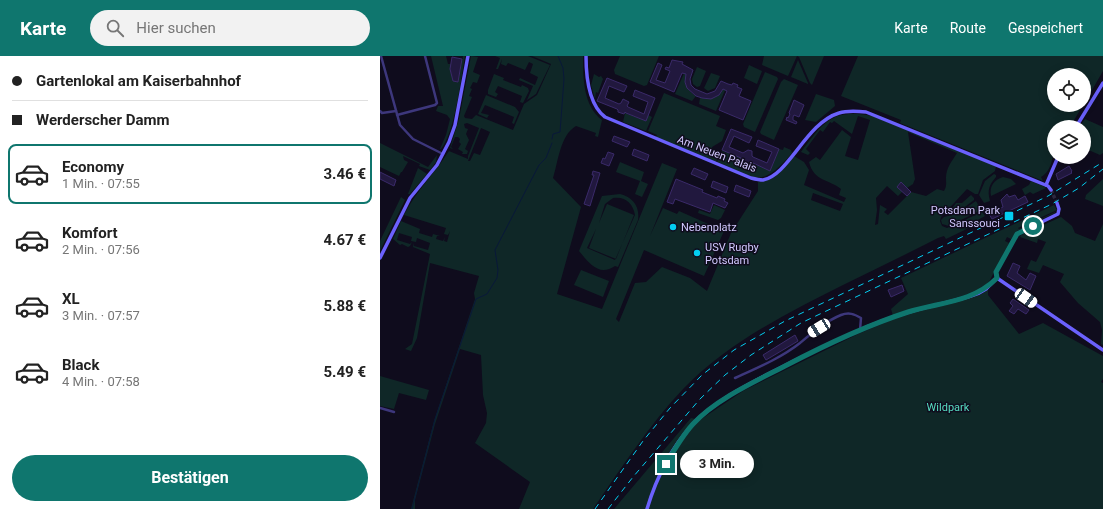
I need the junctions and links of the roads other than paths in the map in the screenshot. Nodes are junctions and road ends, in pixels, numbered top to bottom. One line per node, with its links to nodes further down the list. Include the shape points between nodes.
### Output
1 (381, 56): 5 (street)
2 (425, 56): 10 (street, via 437,103)
3 (468, 56): 12 (street, via 455,125)
4 (586, 56): 14 (street, Am Neuen Palais, via 592,97 596,108 605,118 751,178 763,180 777,173 823,121 838,113 856,111 866,112)
5 (384, 66): 6 (street); 8 (street)
6 (380, 67)
7 (1103, 83): 11 (street)
8 (396, 111): 9 (street, via 382,114); 10 (street)
9 (380, 112)
10 (397, 115): 12 (street, via 400,125 410,137)
11 (1080, 120)
12 (443, 154): 17 (street, via 410,198)
13 (1055, 164): 14 (street)
14 (1046, 185): 15 (street)
15 (1050, 190)
16 (1057, 203): 18 (street, via 1058,214 1017,234 996,272)
17 (380, 258)
18 (997, 278): 19 (street, via 986,289 971,296 910,312); 20 (street)
19 (860, 330): 21 (street, via 861,318 849,313 840,316 768,362); 24 (street, via 749,384 705,413 693,424 671,455)
20 (1103, 350)
21 (735, 378)
22 (380, 408): 23 (street)
23 (394, 412)
24 (647, 509)

